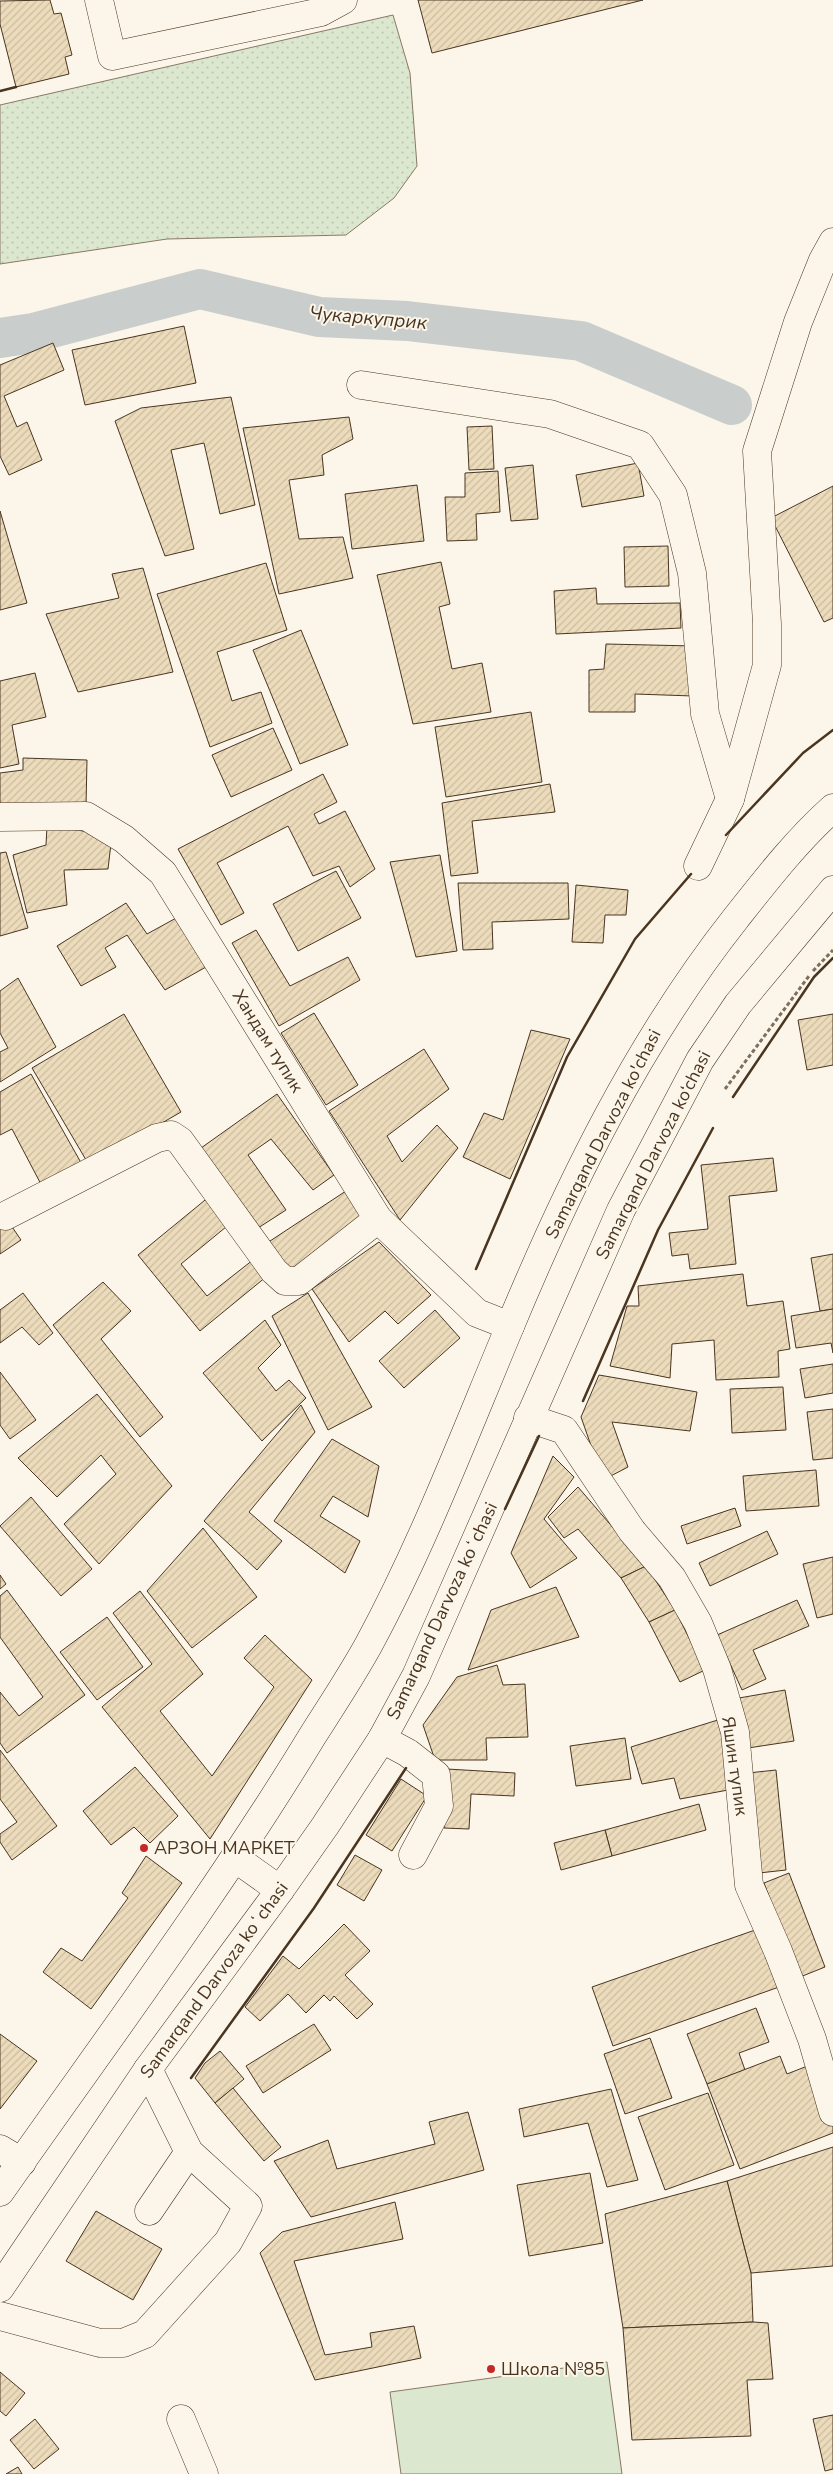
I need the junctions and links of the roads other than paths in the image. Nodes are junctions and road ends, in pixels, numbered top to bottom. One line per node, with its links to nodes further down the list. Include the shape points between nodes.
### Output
1 (99, 0): 2 (main road, via 112,56 321,12)
2 (343, 0)
3 (833, 242): 5 (main road, via 798,322 757,451 767,665)
4 (361, 384): 5 (main road, via 550,414 640,445 673,495 692,572 705,714)
5 (730, 799): 8 (main road)
6 (833, 808): 12 (main road, Samarqand Darvoza ko'chasi, via 732,922 670,1007 647,1044 571,1190)
7 (0, 817): 11 (main road, Хандам тупик, via 86,816 124,839 163,873)
8 (698, 866)
9 (833, 890): 13 (main road, Samarqand Darvoza ko‘chasi, via 738,1004 700,1060 621,1210)
10 (5, 1216): 11 (main road, via 157,1138 171,1135 180,1141 274,1271 285,1281 299,1281)
11 (378, 1219): 12 (main road, Хандам тупик, via 477,1313)
12 (510, 1326): 16 (main road, Samarqand Darvoza ko'chasi, via 438,1500 368,1645)
13 (528, 1418): 14 (main road, Samarqand Darvoza koʻchasi, via 416,1676); 19 (main road, Яшин тупик, via 564,1430 632,1531 672,1578 698,1623 716,1669 734,1732 749,1885 812,2039)
14 (382, 1739): 15 (main road, via 408,1753 436,1775 439,1806); 17 (main road, Samarqand Darvoza koʻchasi)
15 (413, 1855)
16 (235, 1858): 17 (main road); 21 (main road)
17 (280, 1890): 18 (main road, Samarqand Darvoza koʻchasi)
18 (148, 2069): 20 (main road); 24 (main road, Samarqand Darvoza koʻchasi)
19 (833, 2112)
20 (189, 2152): 23 (main road); 25 (main road, via 248,2206 228,2242 145,2334 123,2343 100,2343)
21 (11, 2155): 22 (main road)
22 (0, 2192)
23 (149, 2211)
24 (0, 2288)
25 (0, 2316)
26 (181, 2419): 27 (main road)
27 (204, 2474)

